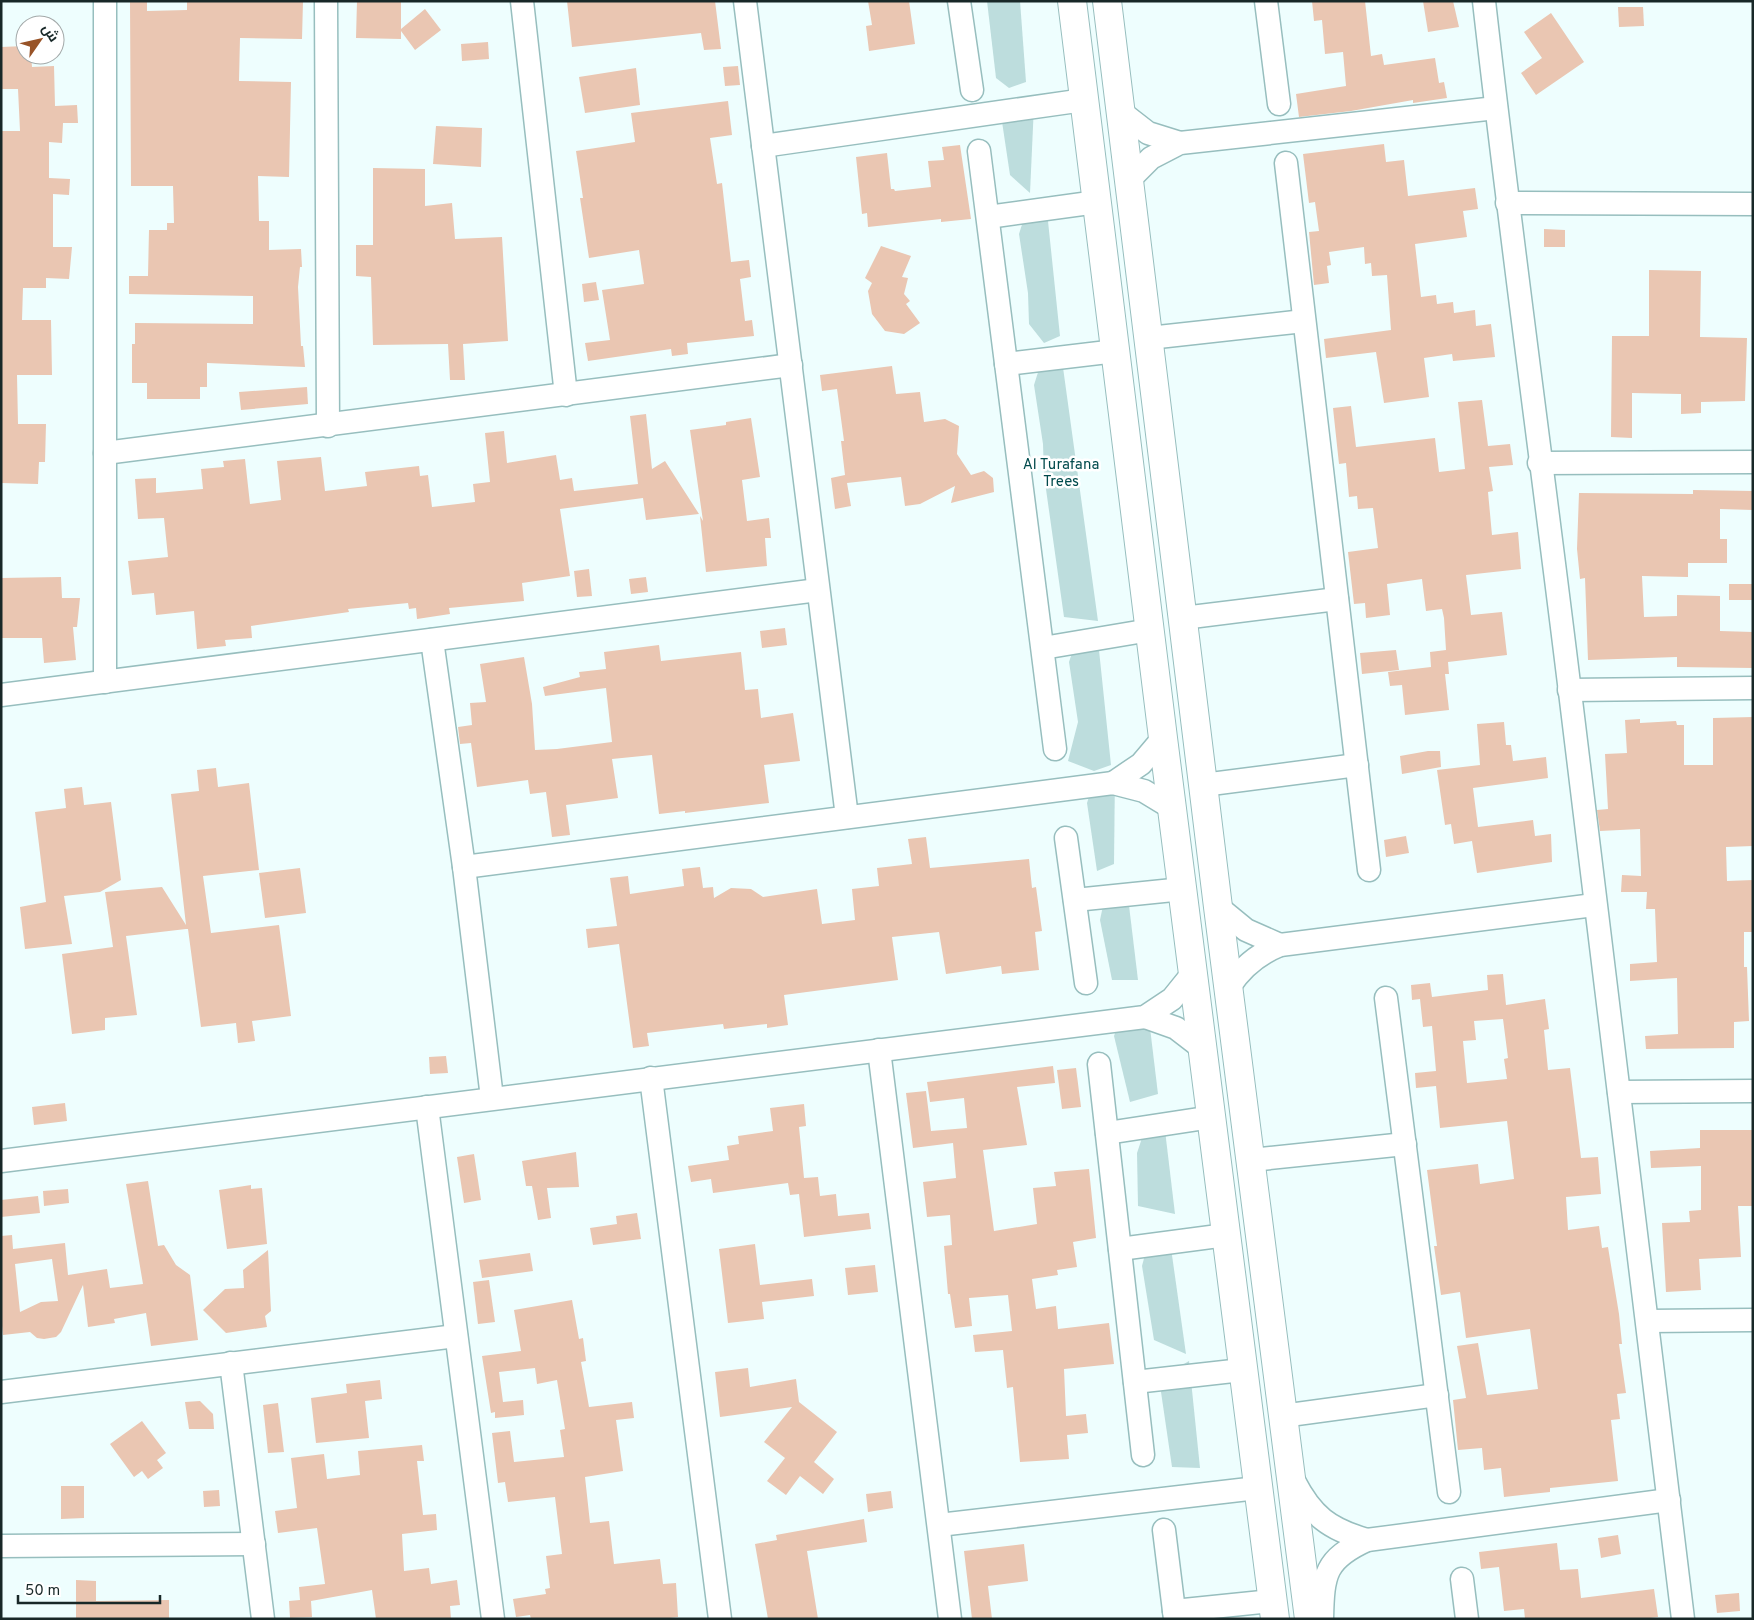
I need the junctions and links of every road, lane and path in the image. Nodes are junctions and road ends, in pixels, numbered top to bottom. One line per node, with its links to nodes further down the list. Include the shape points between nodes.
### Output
1 (105, 1): 33 (street)
2 (326, 1): 32 (street)
3 (522, 1): 30 (street)
4 (745, 1): 17 (street)
5 (959, 1): 11 (street)
6 (1072, 1): 10 (main road)
7 (1107, 1): 15 (main road)
8 (1266, 1): 13 (street)
9 (1484, 1): 14 (street)
10 (1078, 42): 12 (main road); 15 (main road, via 1085,39 1094,42)
11 (972, 90)
12 (1084, 100): 17 (street); 21 (main road)
13 (1279, 104)
14 (1496, 108): 16 (street); 22 (street)
15 (1121, 112): 16 (street, via 1148,133); 20 (main road)
16 (1180, 143): 20 (street, via 1152,158)
17 (763, 146): 29 (street)
18 (980, 151): 24 (street)
19 (1286, 163): 25 (street)
20 (1129, 180): 26 (main road)
21 (1096, 202): 24 (street); 27 (main road)
22 (1507, 203): 23 (street); 35 (street)
23 (1753, 204)
24 (988, 216): 28 (street)
25 (1304, 321): 26 (street); 38 (street)
26 (1149, 338): 36 (main road)
27 (1116, 351): 28 (street); 31 (main road)
28 (1006, 364): 42 (street)
29 (791, 365): 30 (street); 37 (street)
30 (566, 395): 32 (street)
31 (1122, 402): 36 (main road, via 1136,436 1152,499 1163,502); 40 (main road)
32 (328, 426): 33 (street)
33 (105, 453): 43 (street)
34 (1753, 462): 35 (street)
35 (1539, 463): 45 (street)
36 (1169, 498): 39 (main road)
37 (818, 590): 41 (street); 53 (street)
38 (1337, 599): 39 (street); 49 (street)
39 (1183, 618): 51 (main road)
40 (1150, 630): 42 (street); 47 (main road)
41 (432, 640): 43 (street); 55 (street)
42 (1042, 648): 48 (street)
43 (105, 682): 46 (street)
44 (1753, 688): 45 (street)
45 (1569, 690): 59 (street)
46 (1, 695)
47 (1162, 738): 50 (street, via 1141,764); 52 (main road)
48 (1056, 749)
49 (1357, 765): 51 (street); 56 (street)
50 (1113, 783): 52 (street, via 1144,791); 53 (street)
51 (1203, 785): 60 (main road)
52 (1172, 808): 57 (main road)
53 (847, 817): 55 (street)
54 (1066, 838): 58 (street)
55 (464, 867): 73 (street)
56 (1369, 870)
57 (1182, 889): 58 (street); 62 (main road)
58 (1074, 900): 63 (street)
59 (1594, 905): 61 (street); 71 (street)
60 (1218, 907): 61 (street, via 1246,930); 64 (main road)
61 (1280, 945): 64 (street, via 1246,966)
62 (1193, 974): 66 (street, via 1172,999); 67 (main road)
63 (1086, 983)
64 (1229, 987): 79 (main road)
65 (1386, 998): 77 (street)
66 (1144, 1017): 67 (street, via 1176,1028); 68 (street)
67 (1202, 1048): 75 (main road)
68 (879, 1050): 70 (street); 97 (street)
69 (1099, 1064): 76 (street)
70 (652, 1078): 73 (street); 107 (street)
71 (1619, 1092): 72 (street); 83 (street)
72 (1753, 1092)
73 (492, 1098): 74 (street)
74 (427, 1107): 78 (street); 84 (street)
75 (1212, 1117): 76 (street); 80 (main road)
76 (1107, 1133): 81 (street)
77 (1405, 1144): 79 (street); 89 (street)
78 (1, 1160)
79 (1251, 1160): 91 (main road)
80 (1226, 1235): 81 (street); 86 (main road)
81 (1120, 1249): 87 (street)
82 (1753, 1320): 83 (street)
83 (1648, 1321): 96 (street)
84 (456, 1336): 85 (street); 106 (street)
85 (232, 1364): 88 (street); 100 (street)
86 (1242, 1370): 87 (street); 90 (main road)
87 (1135, 1382): 92 (street)
88 (1, 1392)
89 (1437, 1395): 91 (street); 95 (street)
90 (1247, 1403): 93 (main road, via 1259,1400 1265,1404 1277,1452); 94 (main road)
91 (1282, 1416): 93 (main road)
92 (1143, 1455)
93 (1289, 1471): 99 (street, via 1308,1506 1319,1517 1332,1528); 109 (main road)
94 (1257, 1488): 97 (street); 103 (main road)
95 (1449, 1492)
96 (1669, 1500): 99 (street); 112 (street)
97 (938, 1525): 108 (street)
98 (1164, 1530): 104 (street)
99 (1368, 1540): 110 (street, via 1334,1561 1323,1586)
100 (254, 1544): 101 (street); 105 (street)
101 (1, 1546)
102 (1462, 1579): 111 (street)
103 (1273, 1610): 104 (street)
104 (1175, 1615)
105 (263, 1619)
106 (492, 1619)
107 (720, 1619)
108 (950, 1619)
109 (1309, 1619)
110 (1322, 1619)
111 (1467, 1619)
112 (1683, 1619)

